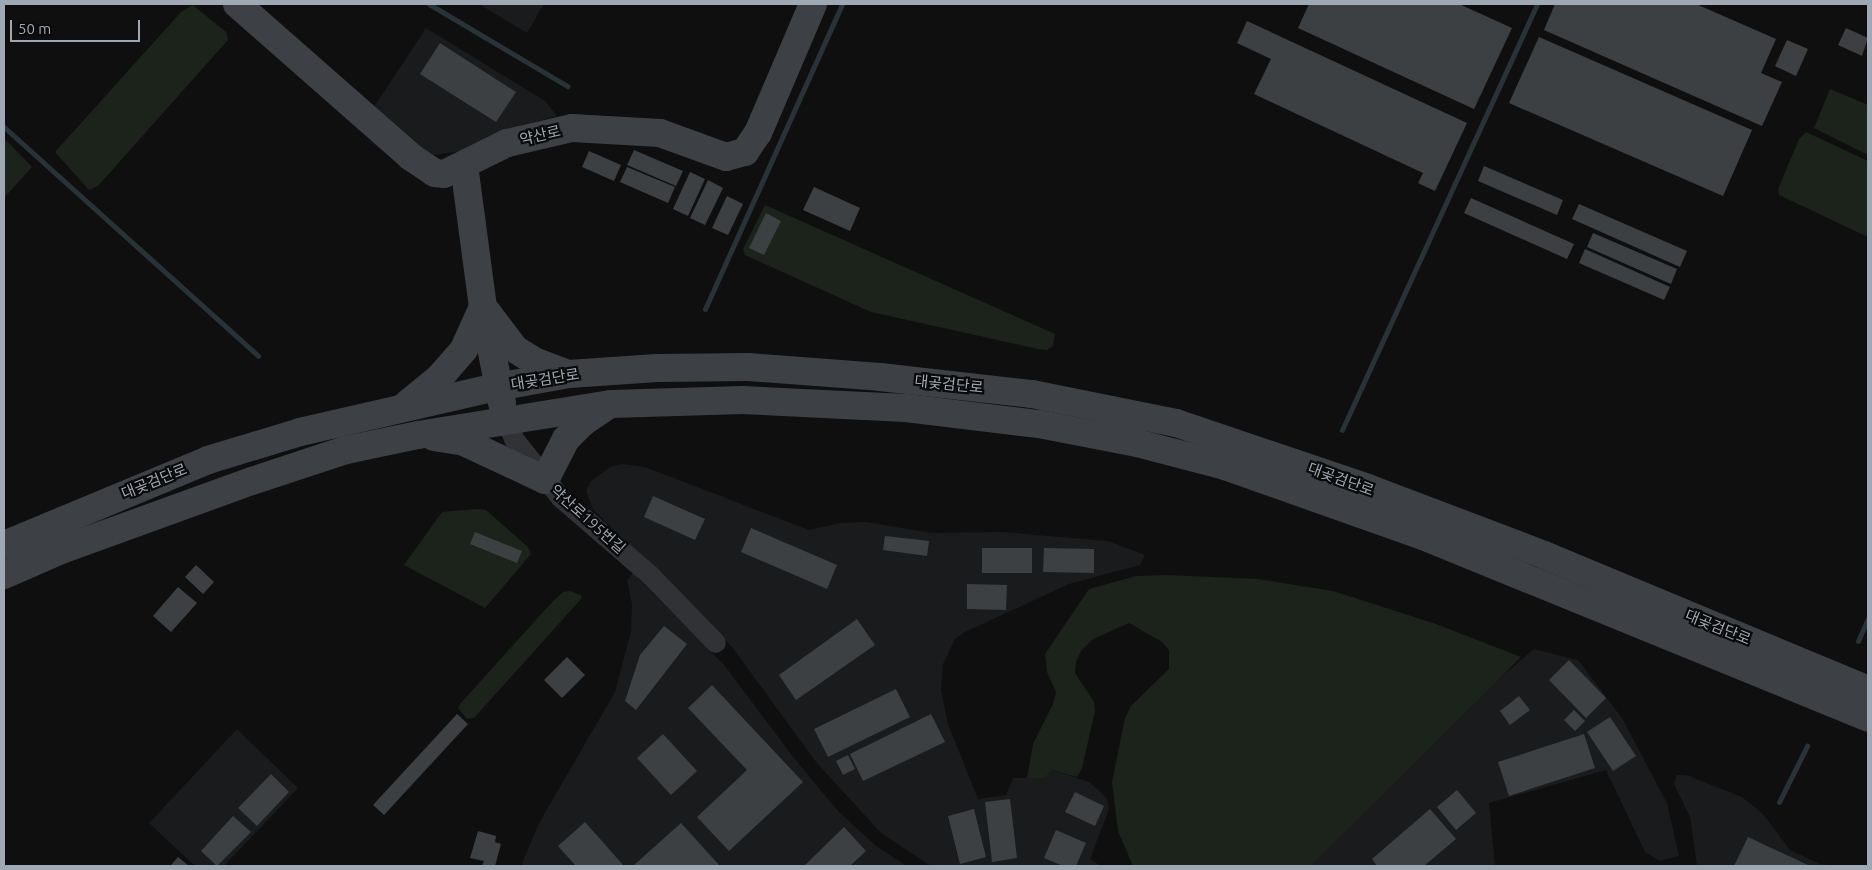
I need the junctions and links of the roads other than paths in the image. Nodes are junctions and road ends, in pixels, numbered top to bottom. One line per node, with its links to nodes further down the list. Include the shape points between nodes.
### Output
1 (237, 4): 3 (main road, 약산로, via 424,167 434,174 444,174)
2 (813, 4): 3 (main road, 약산로, via 758,133 745,152 726,157 660,133 572,128 507,143)
3 (464, 165): 4 (main road, 약산로195번길)
4 (483, 307): 5 (main road, via 515,348 534,361); 6 (main road, 약산로195번길); 8 (main road, via 464,349 440,378)
5 (569, 374): 6 (main road, 대곶검단로); 15 (main road, 대곶검단로, via 657,368 748,367 880,377 1032,394 1176,423 1350,482 1544,555)
6 (497, 387): 8 (main road, 대곶검단로); 9 (main road, 약산로195번길)
7 (611, 404): 9 (main road, 대곶검단로); 11 (main road, via 582,423 566,439); 16 (main road, 대곶검단로, via 743,400 906,408 1040,424 1137,443 1225,466 1423,536)
8 (402, 408): 12 (main road, 대곶검단로, via 300,432 208,460)
9 (506, 419): 10 (main road, 대곶검단로); 11 (street, 약산로195번길, via 514,439)
10 (418, 435): 11 (main road, via 464,442); 13 (main road, 대곶검단로, via 346,450 252,481 61,550)
11 (545, 480): 14 (street, 약산로195번길, via 575,512 650,576)
12 (4, 544)
13 (4, 575)
14 (716, 643)
15 (1868, 690)
16 (1868, 718)

